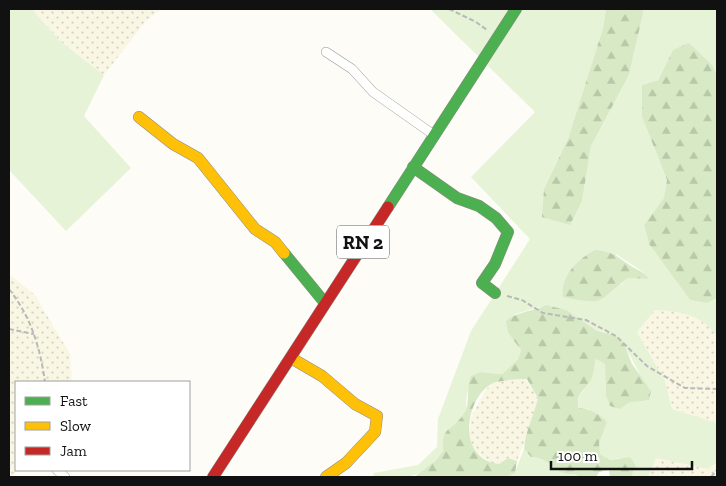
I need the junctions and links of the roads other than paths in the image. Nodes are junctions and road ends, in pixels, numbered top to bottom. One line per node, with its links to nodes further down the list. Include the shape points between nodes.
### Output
1 (516, 9): 4 (street, RN 2)
2 (326, 52): 4 (street, via 352,69 373,92)
3 (139, 117): 7 (street, via 173,144 198,158 255,229 275,242)
4 (434, 134): 5 (street, RN 2)
5 (413, 167): 6 (street, via 457,198 479,206 508,232 482,283); 7 (street, RN 2)
6 (495, 293)
7 (325, 303): 8 (street, RN 2)
8 (291, 358): 9 (street, RN 2); 10 (street, via 377,416 375,432 346,463)
9 (218, 474)
10 (326, 477)

